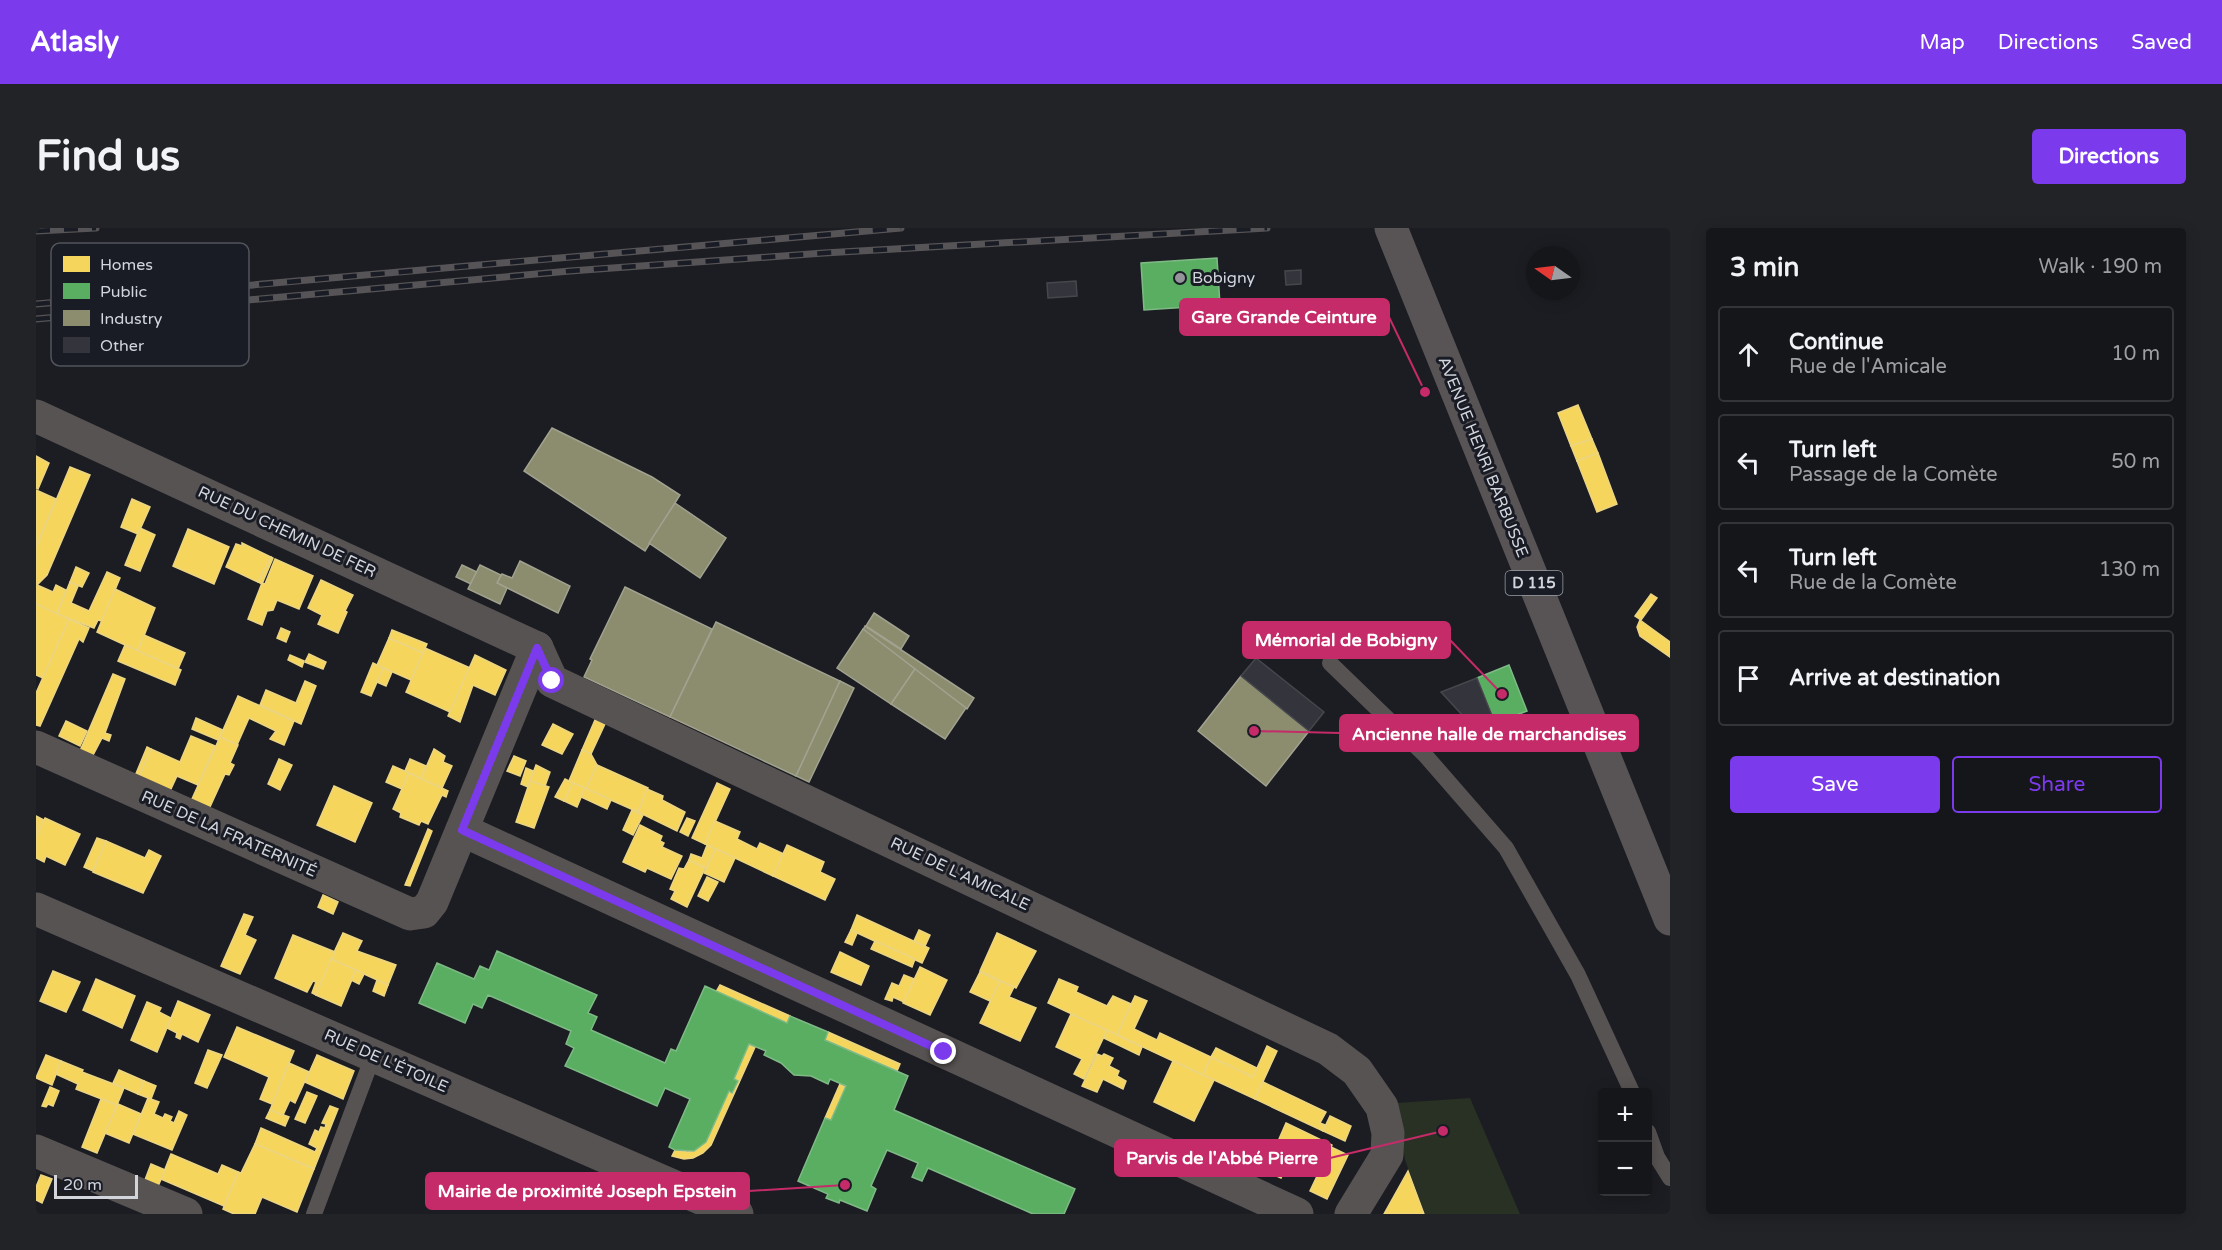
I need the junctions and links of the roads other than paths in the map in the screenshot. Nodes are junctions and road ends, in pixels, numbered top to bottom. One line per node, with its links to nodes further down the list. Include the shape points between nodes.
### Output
1 (1394, 237): 8 (main road, AVENUE HENRI BARBUSSE / D 115)
2 (36, 416): 3 (street, RUE DU CHEMIN DE FER)
3 (537, 648): 6 (street); 19 (street, RUE DE L'AMICALE, via 552,681 1328,1049 1357,1071 1382,1107 1388,1134 1387,1155)
4 (1330, 663): 10 (lane, via 1425,754 1506,848 1578,975)
5 (36, 747): 6 (street, RUE DE LA FRATERNITÉ, via 410,914 424,912 432,902)
6 (462, 830): 18 (street)
7 (36, 909): 9 (street, RUE DE L'ÉTOILE)
8 (1670, 920)
9 (373, 1056): 14 (street, RUE DE L'ÉTOILE); 16 (lane)
10 (1630, 1088)
11 (1651, 1142): 13 (lane)
12 (36, 1151): 15 (street)
13 (1670, 1178)
14 (704, 1208): 17 (street, RUE DE L'ÉTOILE)
15 (186, 1214)
16 (314, 1214)
17 (737, 1214)
18 (1297, 1214)
19 (1351, 1214)

